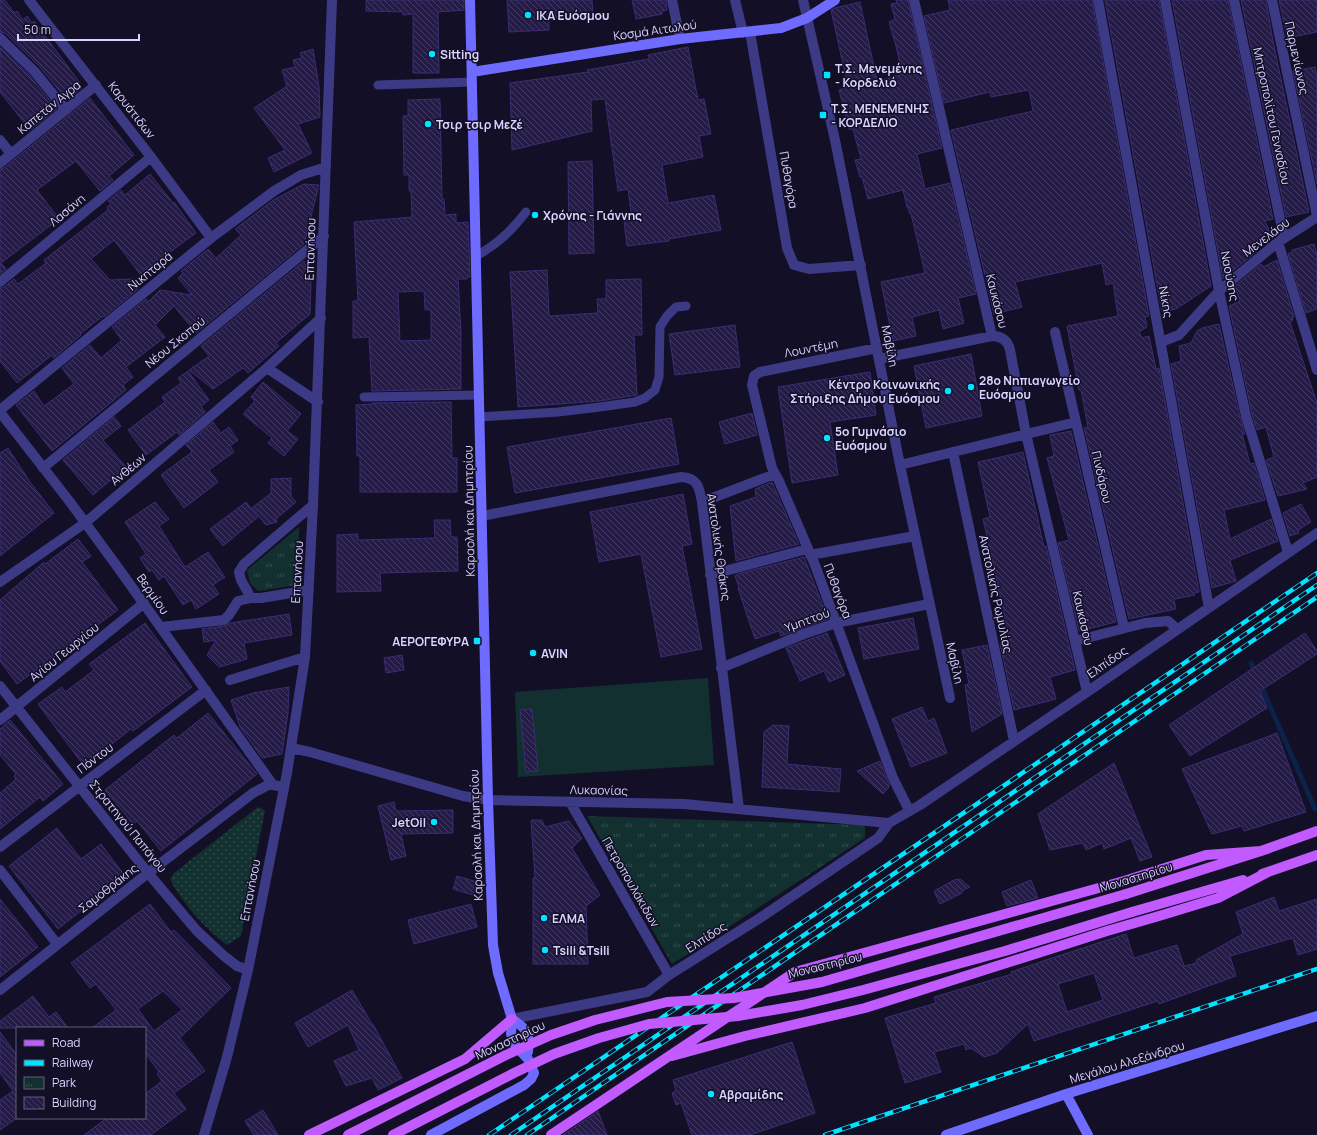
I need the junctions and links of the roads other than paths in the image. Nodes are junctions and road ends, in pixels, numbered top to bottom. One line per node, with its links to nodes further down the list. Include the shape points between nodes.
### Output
1 (29, 0): 18 (street, Καρυάτιδων)
2 (332, 0): 25 (street, Επτανήσου)
3 (470, 0): 17 (main road, Καραολή και Δημητρίου)
4 (672, 0): 16 (street)
5 (735, 0): 14 (street, Πυθαγόρα)
6 (803, 0): 13 (street, Μαβίλη)
7 (835, 0): 13 (main road, Κοσμά Αιτωλού)
8 (914, 0): 38 (street, Καυκάσου)
9 (1098, 0): 39 (street, Νίκης)
10 (1165, 0): 34 (street, Ναούσης)
11 (1234, 0): 30 (street, Μητροπολίτου Γενναδίου)
12 (1272, 0): 27 (street, Παρμενίωνος)
13 (807, 18): 14 (main road, Κοσμά Αιτωλού, via 781,28); 32 (street, Μαβίλη)
14 (747, 32): 16 (main road, Κοσμά Αιτωλού); 32 (street, Πυθαγόρα, via 787,248 794,265 809,269)
15 (0, 38): 20 (street, via 34,71)
16 (680, 39): 17 (main road, Κοσμά Αιτωλού)
17 (472, 77): 19 (lane); 31 (main road, Καραολή και Δημητρίου)
18 (96, 85): 20 (street, Καπετάν Αγρα); 23 (street, Καρυάτιδων)
19 (378, 85)
20 (66, 110): 22 (street, Καπετάν Αγρα)
21 (0, 140): 22 (street)
22 (11, 154): 24 (street, Καπετάν Αγρα)
23 (151, 157): 29 (street, Καρυάτιδων); 33 (street, Λασάνη)
24 (0, 164)
25 (326, 167): 28 (street, Επτανήσου); 29 (street, Νικηταρά, via 301,175 285,184)
26 (526, 212): 31 (lane, via 509,233 491,248)
27 (1317, 216): 30 (street, Μενελάου)
28 (324, 236): 36 (street, Επτανήσου); 55 (street, Νέου Σκοπού)
29 (212, 238): 48 (street, Νικηταρά)
30 (1281, 240): 34 (street, Μενελάου); 43 (street, Μητροπολίτου Γενναδίου)
31 (476, 256): 45 (main road, Καραολή και Δημητρίου)
32 (861, 265): 40 (street, Μαβίλη)
33 (0, 282)
34 (1219, 291): 39 (street, Μενελάου, via 1179,335); 64 (street, Ναούσης, via 1246,416)
35 (686, 306): 49 (lane, via 676,308 660,327 659,377 655,390 645,398 635,402 558,412)
36 (321, 318): 42 (street, Ανθέων); 47 (street, Επτανήσου)
37 (1055, 332): 50 (street, Πινδάρου)
38 (992, 336): 41 (street); 52 (street, Καυκάσου, via 1001,337 1009,347)
39 (1161, 342): 71 (street, Νίκης)
40 (877, 348): 41 (street, Μαβίλη); 44 (street, Λουντέμη, via 771,370 756,374)
41 (879, 359): 54 (street, Μαβίλη)
42 (267, 368): 47 (street); 60 (street, Ανθέων)
43 (1317, 370)
44 (753, 379): 56 (street, Πυθαγόρα, via 768,453)
45 (479, 395): 46 (lane); 49 (main road, Καραολή και Δημητρίου)
46 (364, 397)
47 (318, 402): 58 (street, Επτανήσου)
48 (0, 411): 51 (street, Βερμίου)
49 (480, 417): 59 (main road, Καραολή και Δημητρίου)
50 (1076, 422): 52 (street); 74 (street, Πινδάρου)
51 (3, 424): 55 (street, Βερμίου)
52 (1026, 434): 53 (street); 76 (street, Καυκάσου)
53 (953, 452): 54 (street); 86 (street, Ανατολικής Ρωμυλίας)
54 (900, 465): 62 (street, Μαβίλη)
55 (43, 468): 60 (street, Βερμίου)
56 (775, 474): 57 (street); 63 (street, Πυθαγόρα)
57 (702, 502): 59 (street, Ανατολικής Θράκης, via 694,480 681,477); 65 (street, Ανατολικής Θράκης)
58 (313, 505): 67 (street, Επτανήσου); 68 (street, via 244,564 239,572)
59 (482, 516): 91 (main road, Καραολή και Δημητρίου)
60 (85, 523): 66 (street, Ανθέων); 69 (street, Βερμίου)
61 (1317, 533): 64 (street, Ελπίδος)
62 (915, 536): 63 (street); 70 (street, Μαβίλη)
63 (809, 552): 65 (street); 72 (street, Πυθαγόρα)
64 (1288, 552): 71 (street, Ελπίδος)
65 (710, 575): 78 (street, Ανατολικής Θράκης)
66 (0, 582)
67 (309, 590): 68 (street); 77 (street, Επτανήσου)
68 (251, 598): 73 (street, via 238,601 224,620)
69 (144, 603): 73 (street, Βερμίου); 84 (street, Αγίου Γεωργίου)
70 (929, 604): 72 (street, Υμηττού); 83 (street, Μαβίλη)
71 (1209, 608): 75 (street, Ελπίδος)
72 (836, 623): 78 (street, Υμηττού); 94 (street, Πυθαγόρα, via 893,778)
73 (161, 627): 81 (street, Βερμίου)
74 (1124, 628): 75 (street, via 1168,621); 76 (street)
75 (1177, 629): 82 (street, Ελπίδος)
76 (1075, 641): 82 (street, Καυκάσου)
77 (305, 657): 79 (street); 87 (street, Επτανήσου)
78 (721, 668): 93 (street, Ανατολικής Θράκης)
79 (230, 680)
80 (0, 686): 84 (street, Στρατηγού Παπάγου)
81 (206, 690): 88 (street, Βερμίου); 89 (street, Πόντου)
82 (1087, 692): 86 (street, Ελπίδος)
83 (950, 698)
84 (17, 707): 85 (street, Αγίου Γεωργίου); 89 (street, Στρατηγού Παπάγου)
85 (0, 720)
86 (1014, 740): 94 (street, Ελπίδος)
87 (291, 748): 90 (street, Επτανήσου); 91 (street, Λυκαονίας, via 463,796)
88 (273, 785): 90 (street); 102 (street, Σαμοθράκης, via 253,793)
89 (79, 786): 97 (street, Πόντου); 102 (street, Στρατηγού Παπάγου)
90 (284, 787): 104 (street, Επτανήσου)
91 (488, 800): 92 (street, Λυκαονίας); 108 (main road, Καραολή και Δημητρίου, via 493,945 498,973)
92 (570, 802): 93 (street, Λυκαονίας, via 684,804); 105 (street, Πετροπουλάκιδων)
93 (739, 809): 95 (street, Λυκαονίας)
94 (909, 810): 95 (street)
95 (889, 823): 105 (street, Ελπίδος, via 878,838)
96 (1316, 830): 98 (main road, Μοναστηρίου)
97 (0, 847)
98 (1261, 851): 109 (main road, via 1206,855 1124,881 795,972); 114 (main road, Μοναστηρίου, bridge, via 1126,894 822,982 734,998 667,1002 595,1020 551,1035 506,1055)
99 (1317, 855): 101 (main road)
100 (0, 870): 103 (street)
101 (1268, 872): 109 (main road, via 1218,898 865,1008); 115 (main road, bridge, via 1005,951 863,990 738,1016 649,1024 599,1038 554,1054)
102 (148, 873): 103 (street, Σαμοθράκης); 104 (street, Στρατηγού Παπάγου, via 208,943 231,962)
103 (58, 944): 106 (street, Σαμοθράκης)
104 (248, 970): 112 (street, Επτανήσου)
105 (670, 975): 108 (street, Ελπίδος, via 647,992)
106 (0, 990)
107 (1317, 1016): 111 (main road, Μεγάλου Αλεξάνδρου)
108 (512, 1019): 110 (main road, Καραολή και Δημητρίου, via 511,1034 515,1045); 110 (main road, via 524,1027 529,1039); 113 (main road, via 465,1059)
109 (665, 1058): 117 (main road)
110 (528, 1059): 116 (main road, via 534,1073 528,1083)
111 (1066, 1094): 118 (main road, Μεγάλου Αλεξάνδρου); 119 (main road)
112 (204, 1135)
113 (309, 1135)
114 (348, 1135)
115 (393, 1135)
116 (431, 1135)
117 (551, 1135)
118 (946, 1135)
119 (1088, 1135)

